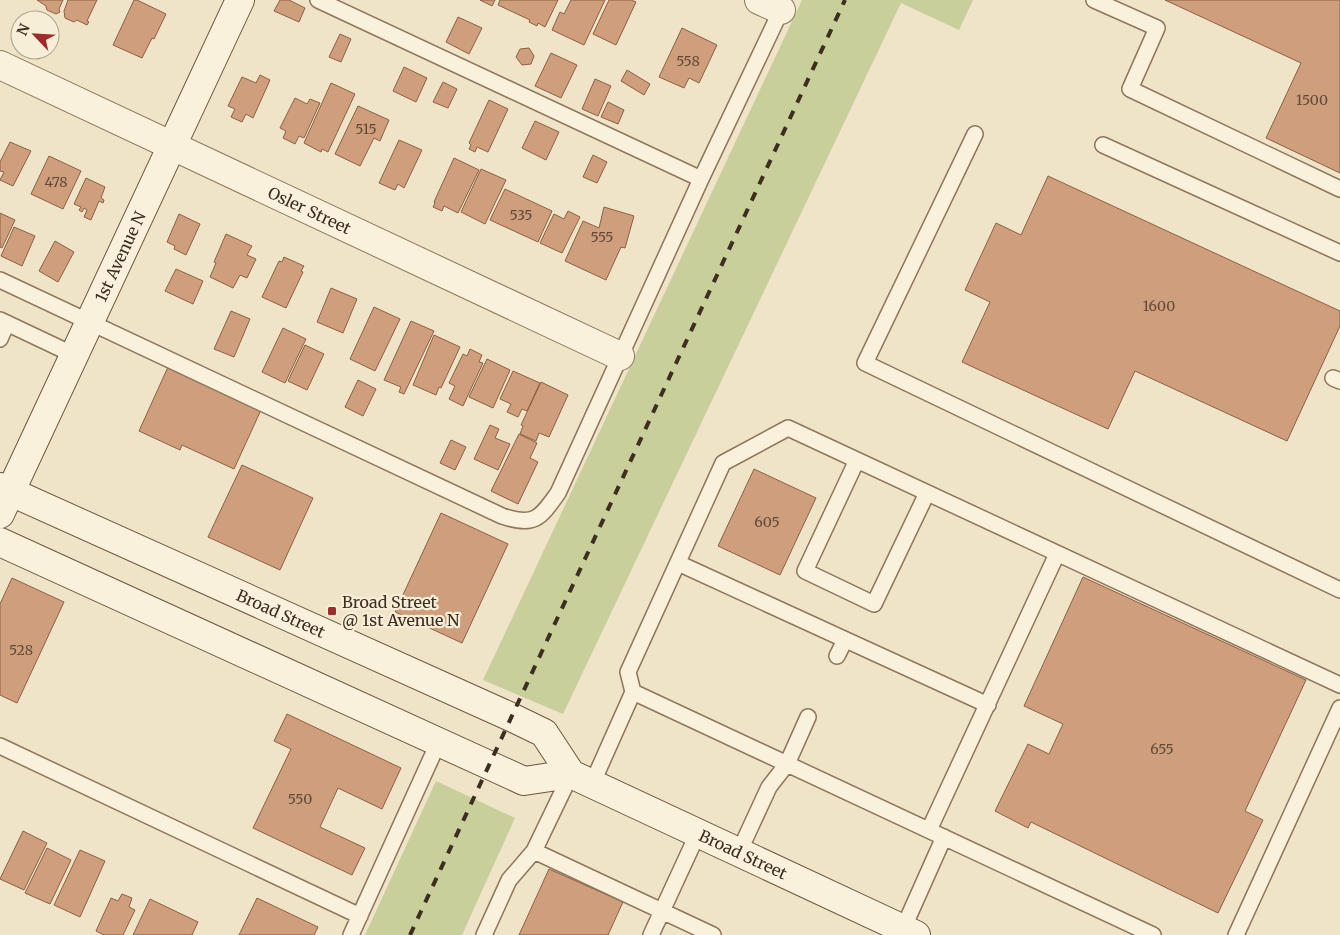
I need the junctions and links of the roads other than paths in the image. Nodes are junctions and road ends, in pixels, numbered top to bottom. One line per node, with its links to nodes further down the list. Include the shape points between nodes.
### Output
1 (240, 0): 8 (main road, 1st Avenue N)
2 (318, 0): 9 (lane)
3 (1094, 0): 10 (lane, via 1157,28 1130,88)
4 (775, 3): 9 (lane)
5 (0, 65): 8 (main road, Osler Street)
6 (975, 134): 24 (lane, via 865,363)
7 (1103, 144): 11 (lane)
8 (172, 145): 13 (main road, 1st Avenue N); 17 (main road, Osler Street)
9 (701, 179): 17 (lane)
10 (1340, 189)
11 (1340, 253)
12 (0, 280): 13 (lane)
13 (90, 321): 16 (main road, 1st Avenue N); 17 (lane, via 517,521 530,521 543,514 558,493)
14 (4, 322): 15 (lane); 16 (lane)
15 (0, 339)
16 (74, 355): 20 (main road, 1st Avenue N)
17 (620, 356)
18 (858, 460): 19 (lane); 19 (lane, via 805,572 874,604); 23 (lane, via 788,428 724,463)
19 (927, 493): 22 (lane)
20 (3, 498): 35 (main road, Broad Street, via 512,716 544,733)
21 (0, 542): 32 (main road)
22 (1058, 554): 27 (lane); 29 (lane)
23 (678, 564): 25 (lane); 28 (lane, via 628,672)
24 (1340, 590)
25 (845, 640): 26 (lane); 29 (lane)
26 (837, 656)
27 (1340, 686)
28 (633, 692): 34 (lane); 35 (lane)
29 (988, 705): 36 (lane)
30 (1340, 708): 49 (lane)
31 (808, 717): 34 (lane)
32 (439, 741): 35 (main road, via 524,781); 42 (lane)
33 (0, 746): 42 (lane)
34 (786, 764): 36 (lane); 40 (lane, via 769,787)
35 (581, 779): 37 (main road, Broad Street); 39 (lane)
36 (929, 830): 38 (lane)
37 (698, 833): 40 (main road, Broad Street); 41 (lane)
38 (944, 837): 43 (lane); 48 (lane)
39 (534, 851): 41 (lane); 45 (lane, via 509,880)
40 (739, 852): 43 (main road, Broad Street)
41 (663, 910): 46 (lane); 47 (lane)
42 (360, 916): 44 (lane)
43 (906, 933)
44 (351, 935)
45 (484, 935)
46 (652, 935)
47 (713, 935)
48 (1153, 935)
49 (1236, 935)

